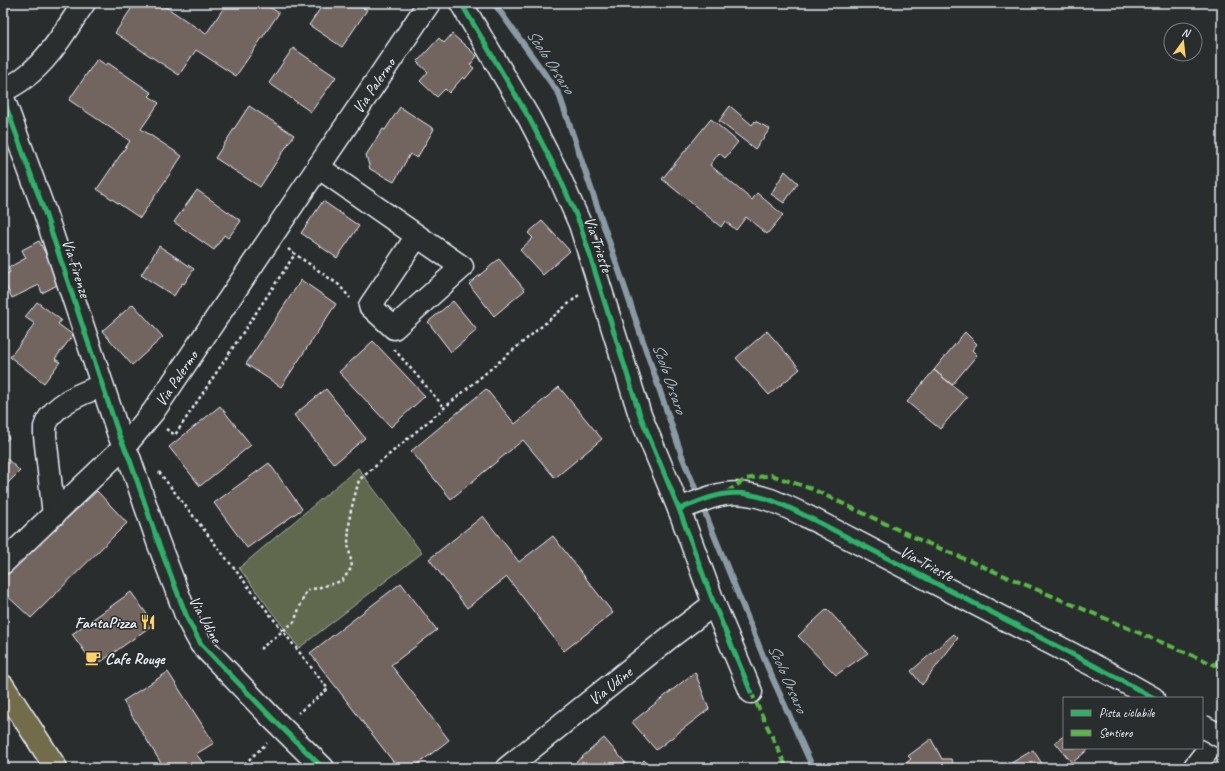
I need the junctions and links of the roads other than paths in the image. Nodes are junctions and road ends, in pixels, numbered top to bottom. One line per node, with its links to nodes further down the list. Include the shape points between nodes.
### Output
1 (84, 3): 4 (street, via 40,65)
2 (429, 3): 6 (street, Via Palermo)
3 (461, 3): 10 (street, Via Trieste, via 529,118 558,174 580,224 640,415)
4 (3, 91)
5 (3, 98): 8 (street, Via Firenze, via 45,213)
6 (318, 167): 7 (street); 9 (street, Via Palermo, via 153,412)
7 (417, 236): 7 (street, via 370,306 394,328 462,267)
8 (102, 386): 9 (street, Via Firenze); 11 (street, via 72,398 50,416 45,427)
9 (124, 447): 11 (street, Via Palermo); 21 (street, Via Udine, via 188,620 201,644)
10 (685, 507): 13 (street, Via Trieste); 16 (street, Via Trieste, via 726,494 749,494 775,502 827,526)
11 (54, 515): 12 (street, Via Palermo)
12 (3, 563)
13 (714, 604): 15 (street, Via Trieste); 22 (street, Via Udine)
14 (3, 686): 20 (main road)
15 (751, 692)
16 (1152, 697)
17 (1203, 727): 19 (street, bridge)
18 (1222, 732): 23 (street)
19 (1222, 737)
20 (56, 768)
21 (323, 768)
22 (507, 768)
23 (1194, 768)

